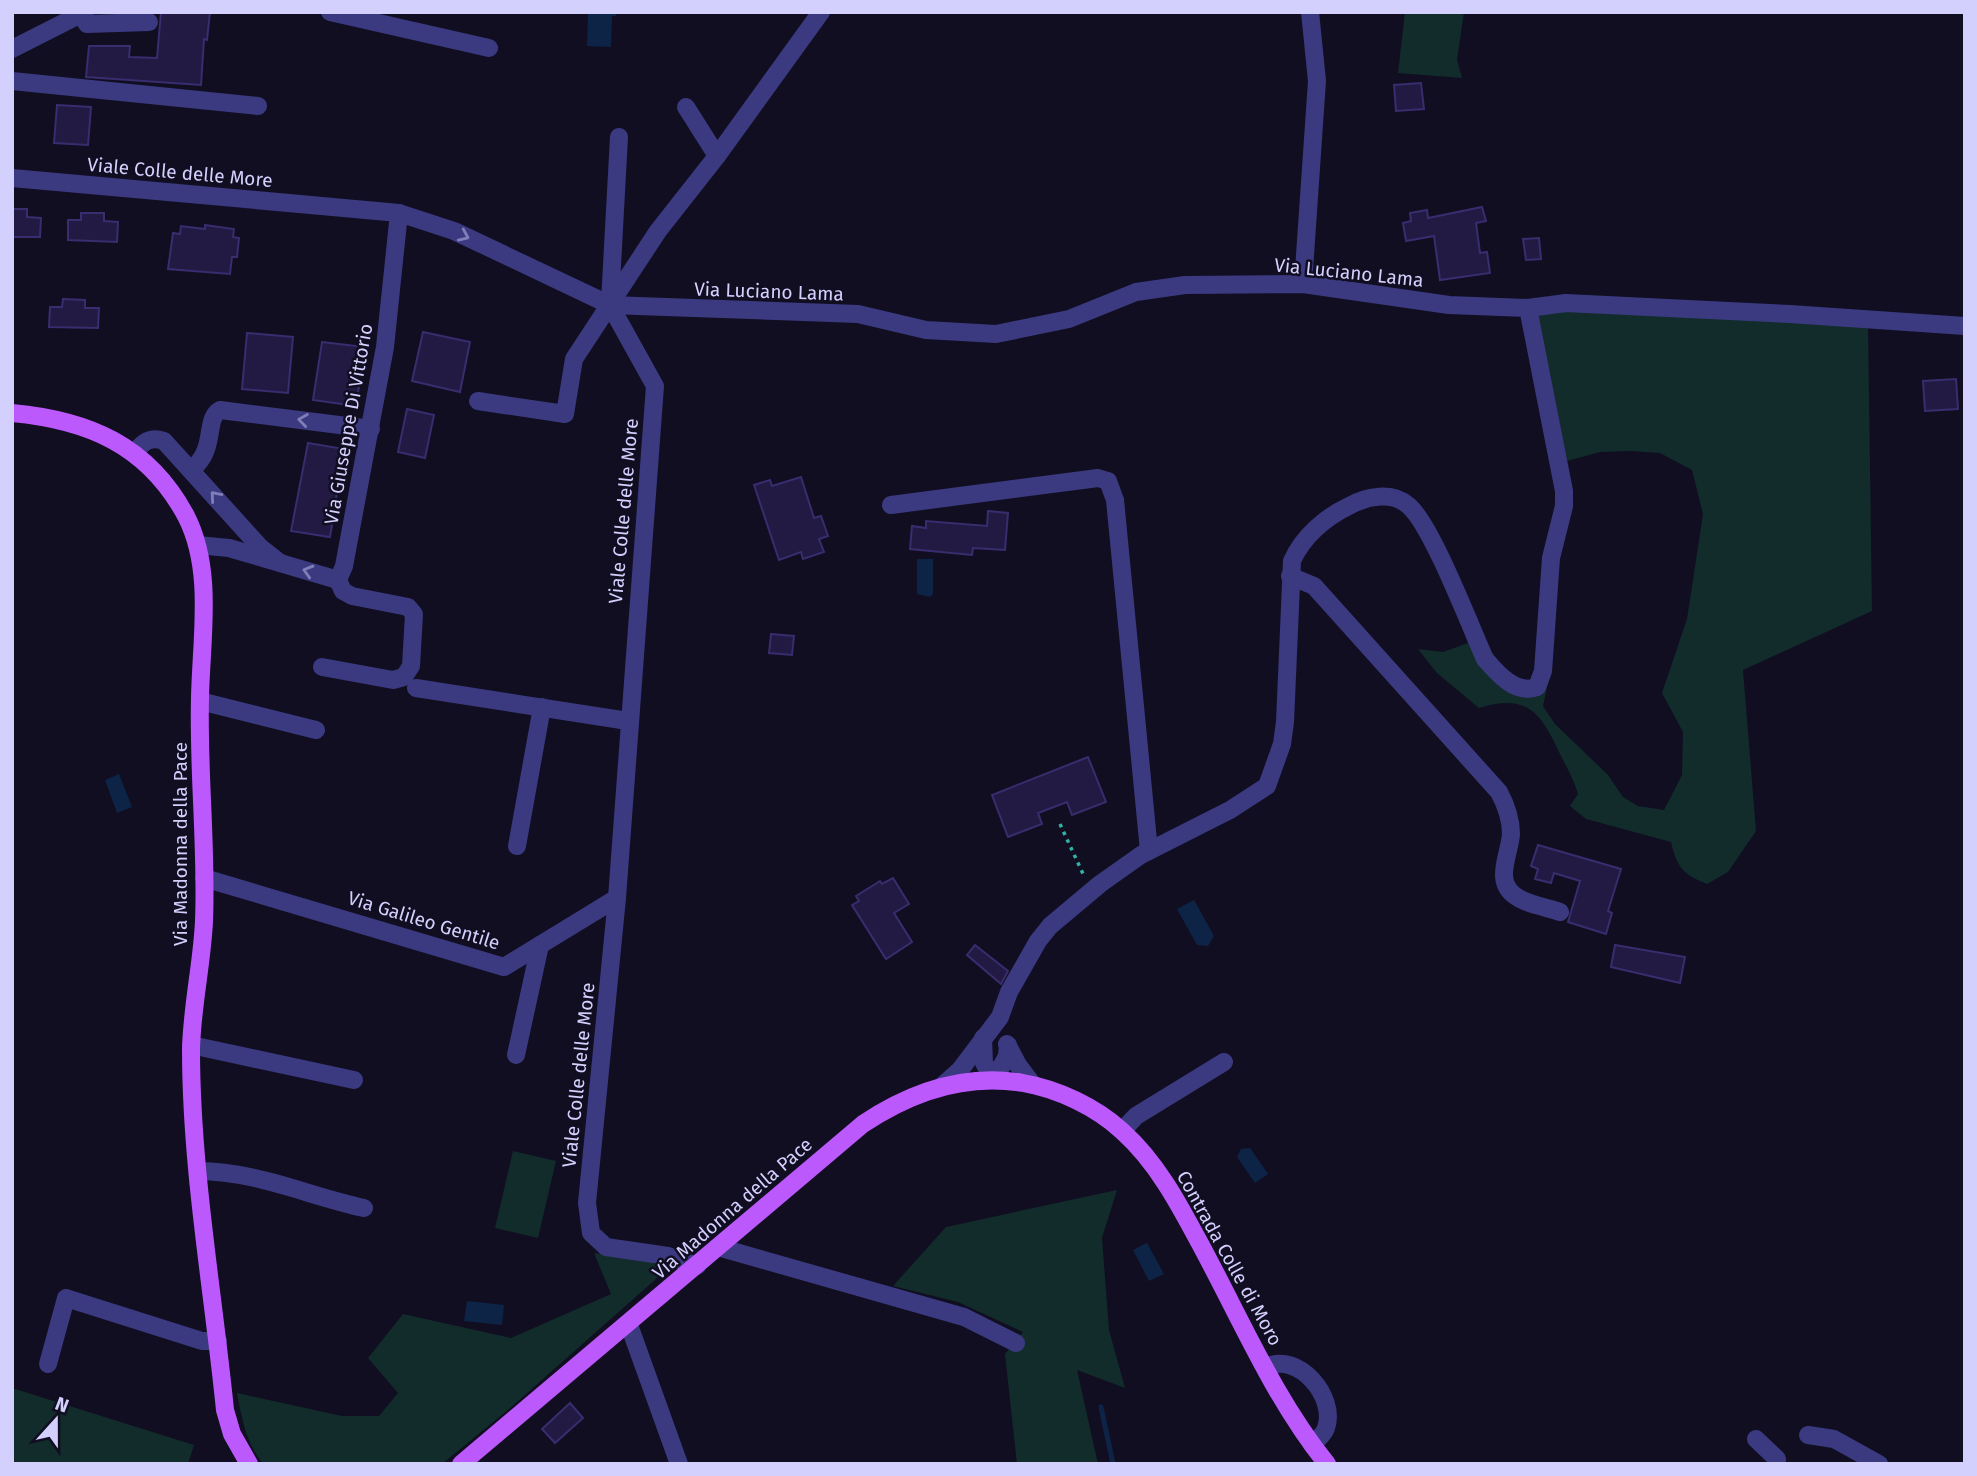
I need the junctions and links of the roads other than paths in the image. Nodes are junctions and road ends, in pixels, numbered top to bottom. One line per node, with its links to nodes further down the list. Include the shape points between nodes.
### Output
1 (330, 12): 6 (street)
2 (821, 12): 12 (street)
3 (1310, 12): 15 (street, via 1317,81)
4 (83, 13): 5 (street, via 87,24); 7 (street)
5 (149, 22)
6 (489, 48)
7 (12, 49)
8 (12, 81): 9 (street)
9 (258, 106)
10 (687, 107): 12 (street)
11 (619, 137): 16 (street)
12 (717, 156): 16 (street, via 658,231)
13 (12, 177): 14 (street, Viale Colle delle More)
14 (399, 213): 16 (street, Viale Colle delle More, one-way to 16, via 454,231); 21 (street, Via Giuseppe Di Vittorio)
15 (1303, 284): 16 (street, Via Luciano Lama, via 1185,285 1136,292 1069,319 996,334 926,330 858,314); 17 (street, Via Luciano Lama, via 1449,305)
16 (610, 305): 19 (street, via 574,359 565,414); 33 (street, Viale Colle delle More, via 655,386)
17 (1528, 308): 18 (street, Via Luciano Lama, via 1566,303); 27 (street, via 1564,506 1551,558 1543,671 1537,687 1517,687 1499,676 1485,659 1419,516 1408,504 1392,497 1365,499 1334,513 1303,542)
18 (1965, 326)
19 (478, 401)
20 (12, 413): 22 (main road, Via Madonna della Pace, via 76,423)
21 (371, 429): 23 (street, one-way to 23, via 220,410 213,418 207,452); 28 (street, Via Giuseppe Di Vittorio)
22 (134, 453): 23 (street, via 143,442 155,438 164,441); 25 (main road, Via Madonna della Pace, via 172,494)
23 (192, 470): 26 (street, one-way to 23)
24 (891, 505): 36 (street, via 1098,478 1108,481 1115,500)
25 (197, 545): 26 (street, via 229,548); 31 (main road, Via Madonna della Pace, via 202,604)
26 (279, 562): 28 (street, one-way to 26)
27 (1290, 576): 36 (street, via 1285,722 1267,786); 39 (street, via 1314,586 1499,792 1511,834 1504,871 1507,889 1516,898)
28 (338, 580): 29 (street, via 342,591 352,596 408,607 414,614 411,666 404,677 393,680)
29 (322, 667)
30 (416, 688): 32 (street)
31 (200, 701): 34 (street); 37 (main road, Via Madonna della Pace)
32 (542, 707): 33 (street); 35 (street)
33 (628, 721): 38 (street, Viale Colle delle More)
34 (316, 730)
35 (517, 846)
36 (1149, 851): 41 (street, via 1050,926 1009,992)
37 (204, 878): 40 (street, Via Galileo Gentile, via 504,967); 43 (main road, Via Madonna della Pace)
38 (617, 898): 40 (street, Via Galileo Gentile); 56 (street, Viale Colle delle More, via 588,1224 606,1247 668,1256)
39 (1560, 912)
40 (540, 944): 45 (street)
41 (1000, 1017): 42 (street); 44 (street)
42 (983, 1038): 48 (street, via 984,1063); 49 (street)
43 (191, 1045): 47 (street); 53 (main road, Via Madonna della Pace)
44 (1008, 1045): 48 (street); 50 (street)
45 (516, 1055)
46 (1224, 1062): 52 (street, via 1136,1115)
47 (354, 1080)
48 (994, 1080): 49 (main road, Via Madonna della Pace); 50 (main road, Via Madonna della Pace)
49 (943, 1085): 55 (main road, Via Madonna della Pace, via 899,1102 863,1124)
50 (1033, 1085): 51 (main road, Via Madonna della Pace)
51 (1069, 1097): 52 (main road, Contrada Colle di Moro)
52 (1122, 1131): 61 (main road, Contrada Colle di Moro, via 1143,1152 1181,1207)
53 (198, 1171): 54 (street, via 254,1178); 58 (main road, Via Madonna della Pace)
54 (364, 1208)
55 (718, 1247): 56 (main road, Via Madonna della Pace); 59 (street, via 964,1317)
56 (697, 1266): 57 (main road, Via Madonna della Pace)
57 (629, 1325): 66 (main road, Via Madonna della Pace); 67 (street)
58 (218, 1341): 60 (street, via 202,1341 66,1298); 65 (main road, Via Madonna della Pace, via 225,1410)
59 (1016, 1343)
60 (48, 1364)
61 (1266, 1367): 64 (main road, Contrada Colle di Moro); 64 (street, via 1286,1364 1312,1380 1328,1416 1325,1431)
62 (1808, 1435): 70 (street, via 1834,1438)
63 (1756, 1439): 69 (street, via 1777,1459)
64 (1312, 1445): 68 (main road, Contrada Colle di Moro)
65 (248, 1464)
66 (461, 1464)
67 (679, 1464)
68 (1327, 1464)
69 (1776, 1464)
70 (1879, 1464)

